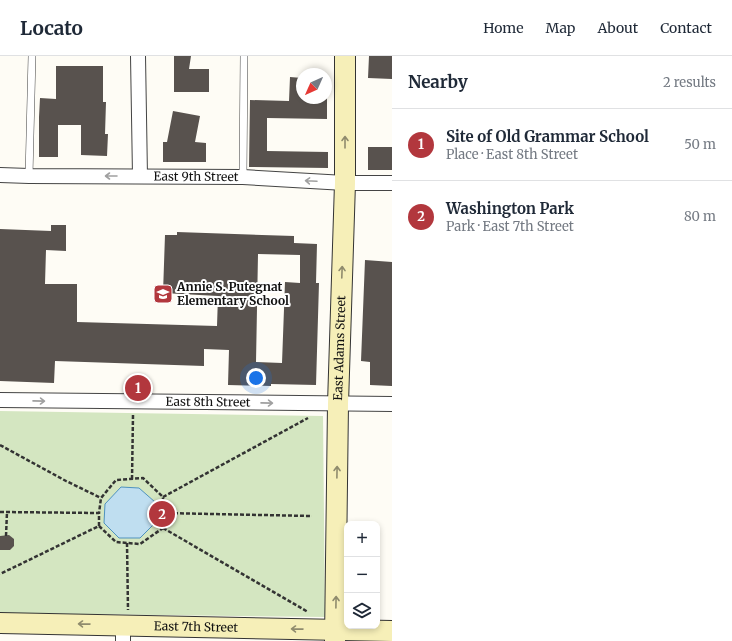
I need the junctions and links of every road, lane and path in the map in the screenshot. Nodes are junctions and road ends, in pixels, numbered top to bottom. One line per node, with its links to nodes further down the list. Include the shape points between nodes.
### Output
1 (32, 56): 6 (lane)
2 (138, 56): 7 (street)
3 (244, 56): 8 (lane)
4 (345, 56): 9 (street, East Adams Street, one-way to 4)
5 (0, 175): 6 (street, East 9th Street)
6 (29, 176): 7 (street, East 9th Street, one-way to 6)
7 (140, 176): 8 (street, East 9th Street)
8 (243, 177): 9 (street, East 9th Street, one-way to 8)
9 (344, 183): 10 (street, East 9th Street); 13 (street, East Adams Street, one-way to 9)
10 (392, 183)
11 (0, 400): 12 (street, East 8th Street, one-way to 12)
12 (133, 402): 13 (street, East 8th Street, one-way to 13); 17 (path)
13 (338, 404): 14 (street, East 8th Street); 34 (street, East Adams Street, one-way to 13)
14 (392, 404)
15 (311, 416): 18 (path)
16 (0, 445): 19 (path)
17 (132, 479): 18 (path, via 142,478); 19 (path, via 116,480)
18 (163, 497): 23 (path)
19 (101, 498): 22 (path)
20 (0, 512): 21 (path)
21 (7, 512): 22 (path); 27 (path)
22 (99, 513): 25 (path)
23 (162, 513): 24 (path); 26 (path)
24 (312, 516)
25 (99, 526): 28 (path, via 116,542); 29 (path)
26 (162, 528): 28 (path, via 140,544); 30 (path)
27 (6, 536)
28 (127, 543): 32 (path)
29 (0, 574)
30 (308, 612)
31 (0, 623): 32 (street, East 7th Street, one-way to 31)
32 (125, 630): 34 (street, East 7th Street, one-way to 32, via 234,630)
33 (392, 631): 34 (street, East 7th Street)
34 (335, 635)

